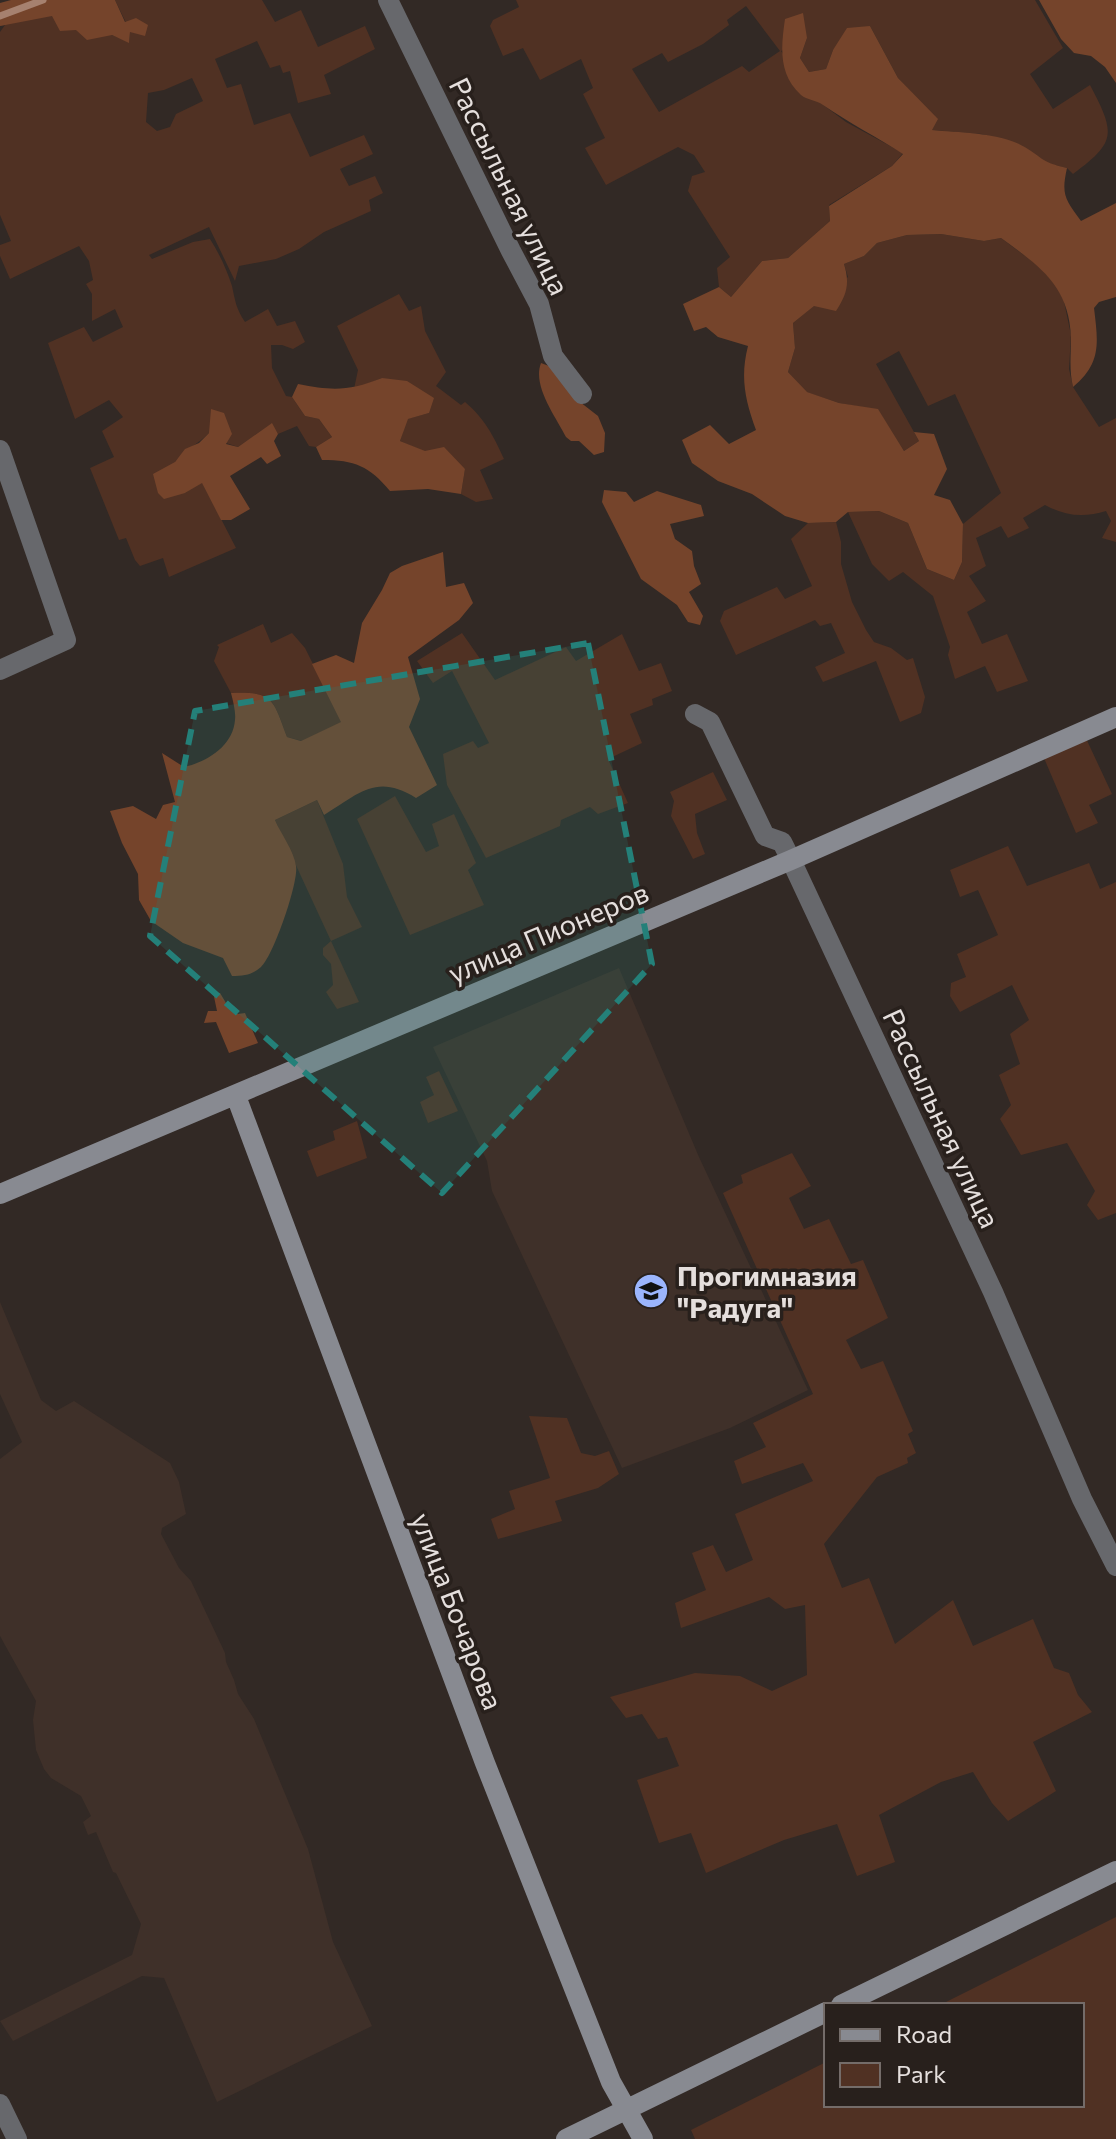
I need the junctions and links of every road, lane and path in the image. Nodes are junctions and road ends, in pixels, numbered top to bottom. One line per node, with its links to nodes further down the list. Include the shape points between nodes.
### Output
1 (388, 0): 2 (street, Рассыльная улица, via 539,304 553,356)
2 (582, 394)
3 (0, 450): 4 (street, via 66,640)
4 (0, 670)
5 (695, 714): 7 (street, Рассыльная улица, via 710,722 765,836 782,842)
6 (1116, 717): 7 (street, улица Пионеров)
7 (791, 860): 8 (street, улица Пионеров); 10 (street, Рассыльная улица)
8 (236, 1096): 9 (street, улица Пионеров); 15 (street, улица Бочарова, via 485,1763)
9 (0, 1194)
10 (1116, 1566)
11 (1116, 1871): 12 (street)
12 (845, 2003)
13 (824, 2013): 15 (street)
14 (0, 2104): 16 (street)
15 (626, 2110): 17 (street); 18 (street, улица Бочарова)
16 (17, 2139)
17 (566, 2139)
18 (643, 2139)

